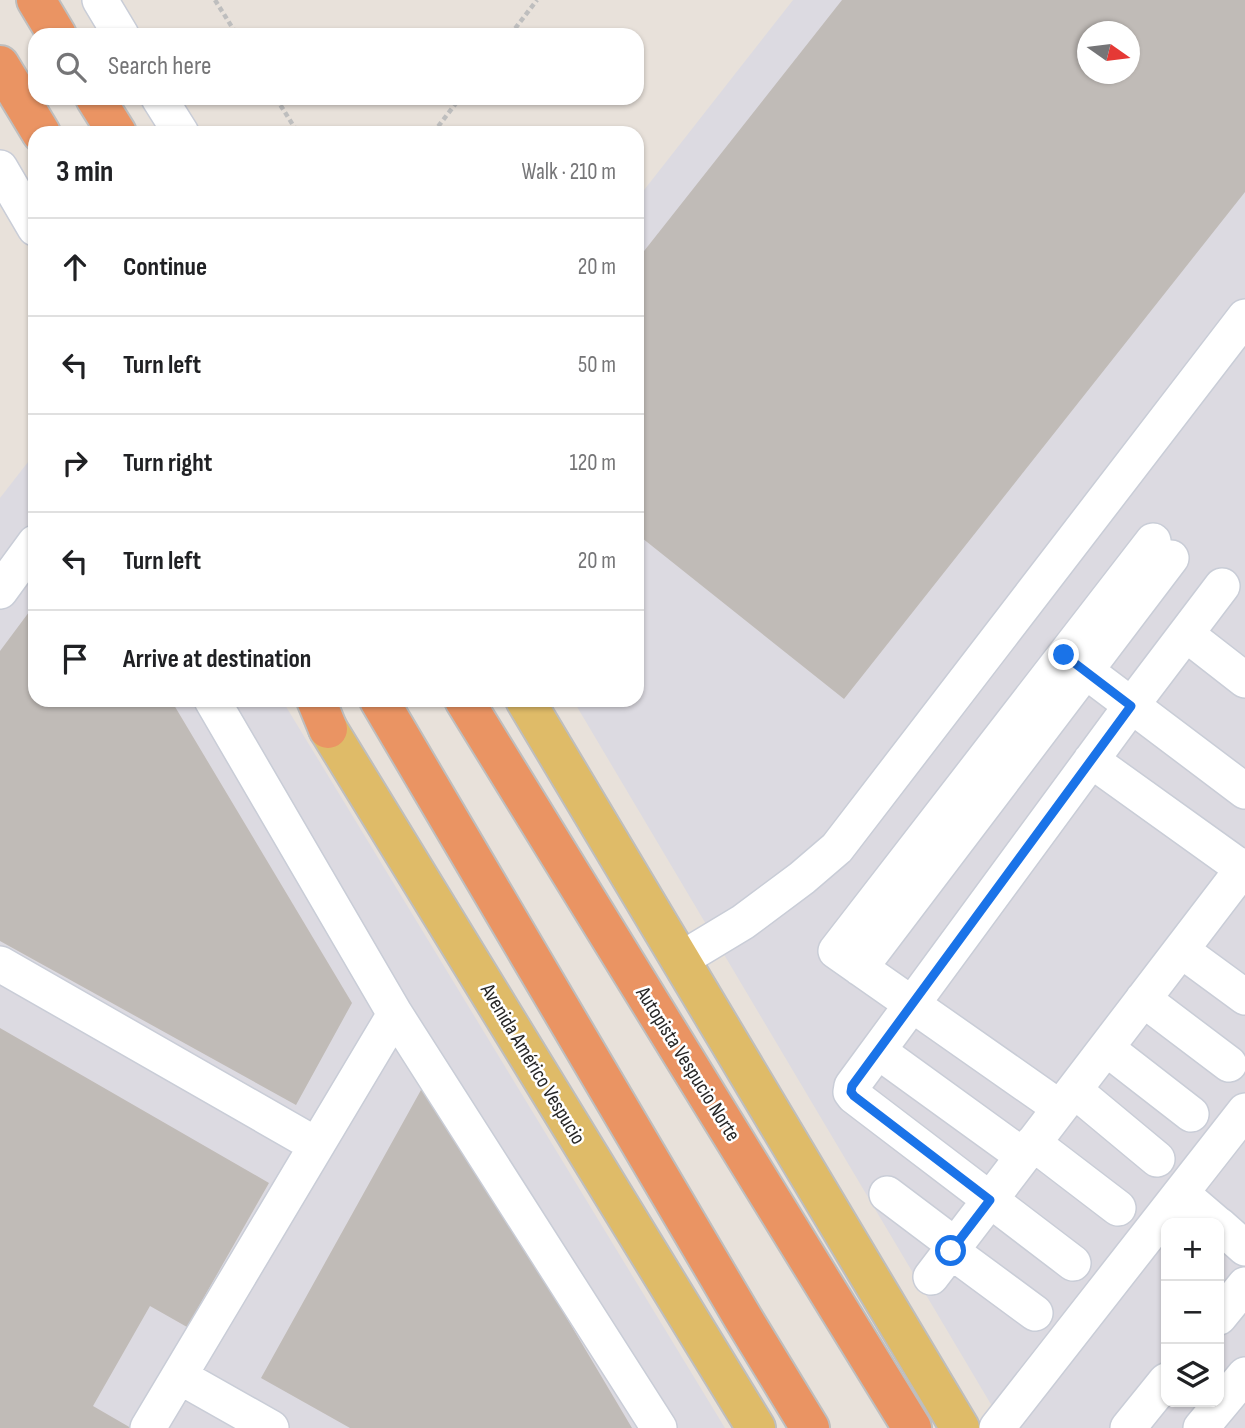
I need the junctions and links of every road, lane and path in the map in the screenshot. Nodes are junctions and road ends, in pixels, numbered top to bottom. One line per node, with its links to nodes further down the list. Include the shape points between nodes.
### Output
1 (36, 0): 5 (highway)
2 (100, 0): 6 (street)
3 (215, 0): 7 (path)
4 (537, 0): 8 (path)
5 (53, 28)
6 (117, 28)
7 (233, 28)
8 (515, 28)
9 (0, 65): 14 (highway)
10 (100, 105): 15 (highway)
11 (163, 105): 16 (street)
12 (280, 105): 17 (path)
13 (455, 105): 18 (path)
14 (37, 126)
15 (113, 126)
16 (177, 126)
17 (294, 126)
18 (438, 126)
19 (0, 167): 20 (street)
20 (28, 216)
21 (1245, 317): 39 (street, via 837,848 743,922)
22 (1162, 550): 27 (street)
23 (28, 553): 25 (street)
24 (1222, 586): 26 (street)
25 (0, 591)
26 (1186, 634): 28 (street); 29 (street)
27 (1075, 663): 29 (street); 43 (street, via 836,950)
28 (1245, 680)
29 (1131, 706): 35 (street); 36 (street)
30 (216, 707): 44 (street)
31 (383, 707): 74 (highway)
32 (468, 707): 75 (highway, Autopista Vespucio Norte)
33 (528, 707): 39 (main road)
34 (318, 710): 73 (main road, Avenida Américo Vespucio)
35 (1091, 760): 37 (street); 43 (street)
36 (1245, 791)
37 (1239, 884): 38 (street)
38 (1181, 950): 41 (street); 42 (street)
39 (680, 960): 76 (main road)
40 (0, 964): 51 (street)
41 (1245, 997)
42 (1143, 999): 45 (street); 47 (street)
43 (912, 1003): 46 (street); 48 (street)
44 (394, 1014): 51 (street); 72 (street)
45 (1106, 1048): 48 (street); 50 (street)
46 (878, 1051): 52 (street); 56 (street, via 852,1086 854,1096)
47 (1229, 1064)
48 (1067, 1099): 52 (street); 53 (street)
49 (1245, 1111): 54 (street)
50 (1191, 1114)
51 (316, 1146): 67 (street)
52 (1028, 1150): 56 (street); 57 (street)
53 (1157, 1159)
54 (1181, 1193): 58 (street); 77 (street)
55 (887, 1194): 61 (street)
56 (990, 1200): 61 (street); 62 (street)
57 (1118, 1208)
58 (1210, 1218)
59 (1224, 1230): 60 (street)
60 (1245, 1248)
61 (946, 1258): 65 (street)
62 (1073, 1263)
63 (1245, 1284): 64 (street)
64 (1224, 1311)
65 (1035, 1313)
66 (1245, 1375): 79 (street)
67 (179, 1376): 69 (street); 70 (street)
68 (1161, 1387): 78 (street)
69 (227, 1418): 71 (street)
70 (148, 1428)
71 (271, 1428)
72 (659, 1428)
73 (756, 1428)
74 (810, 1428)
75 (912, 1428)
76 (960, 1428)
77 (997, 1428)
78 (1128, 1428)
79 (1201, 1428)

